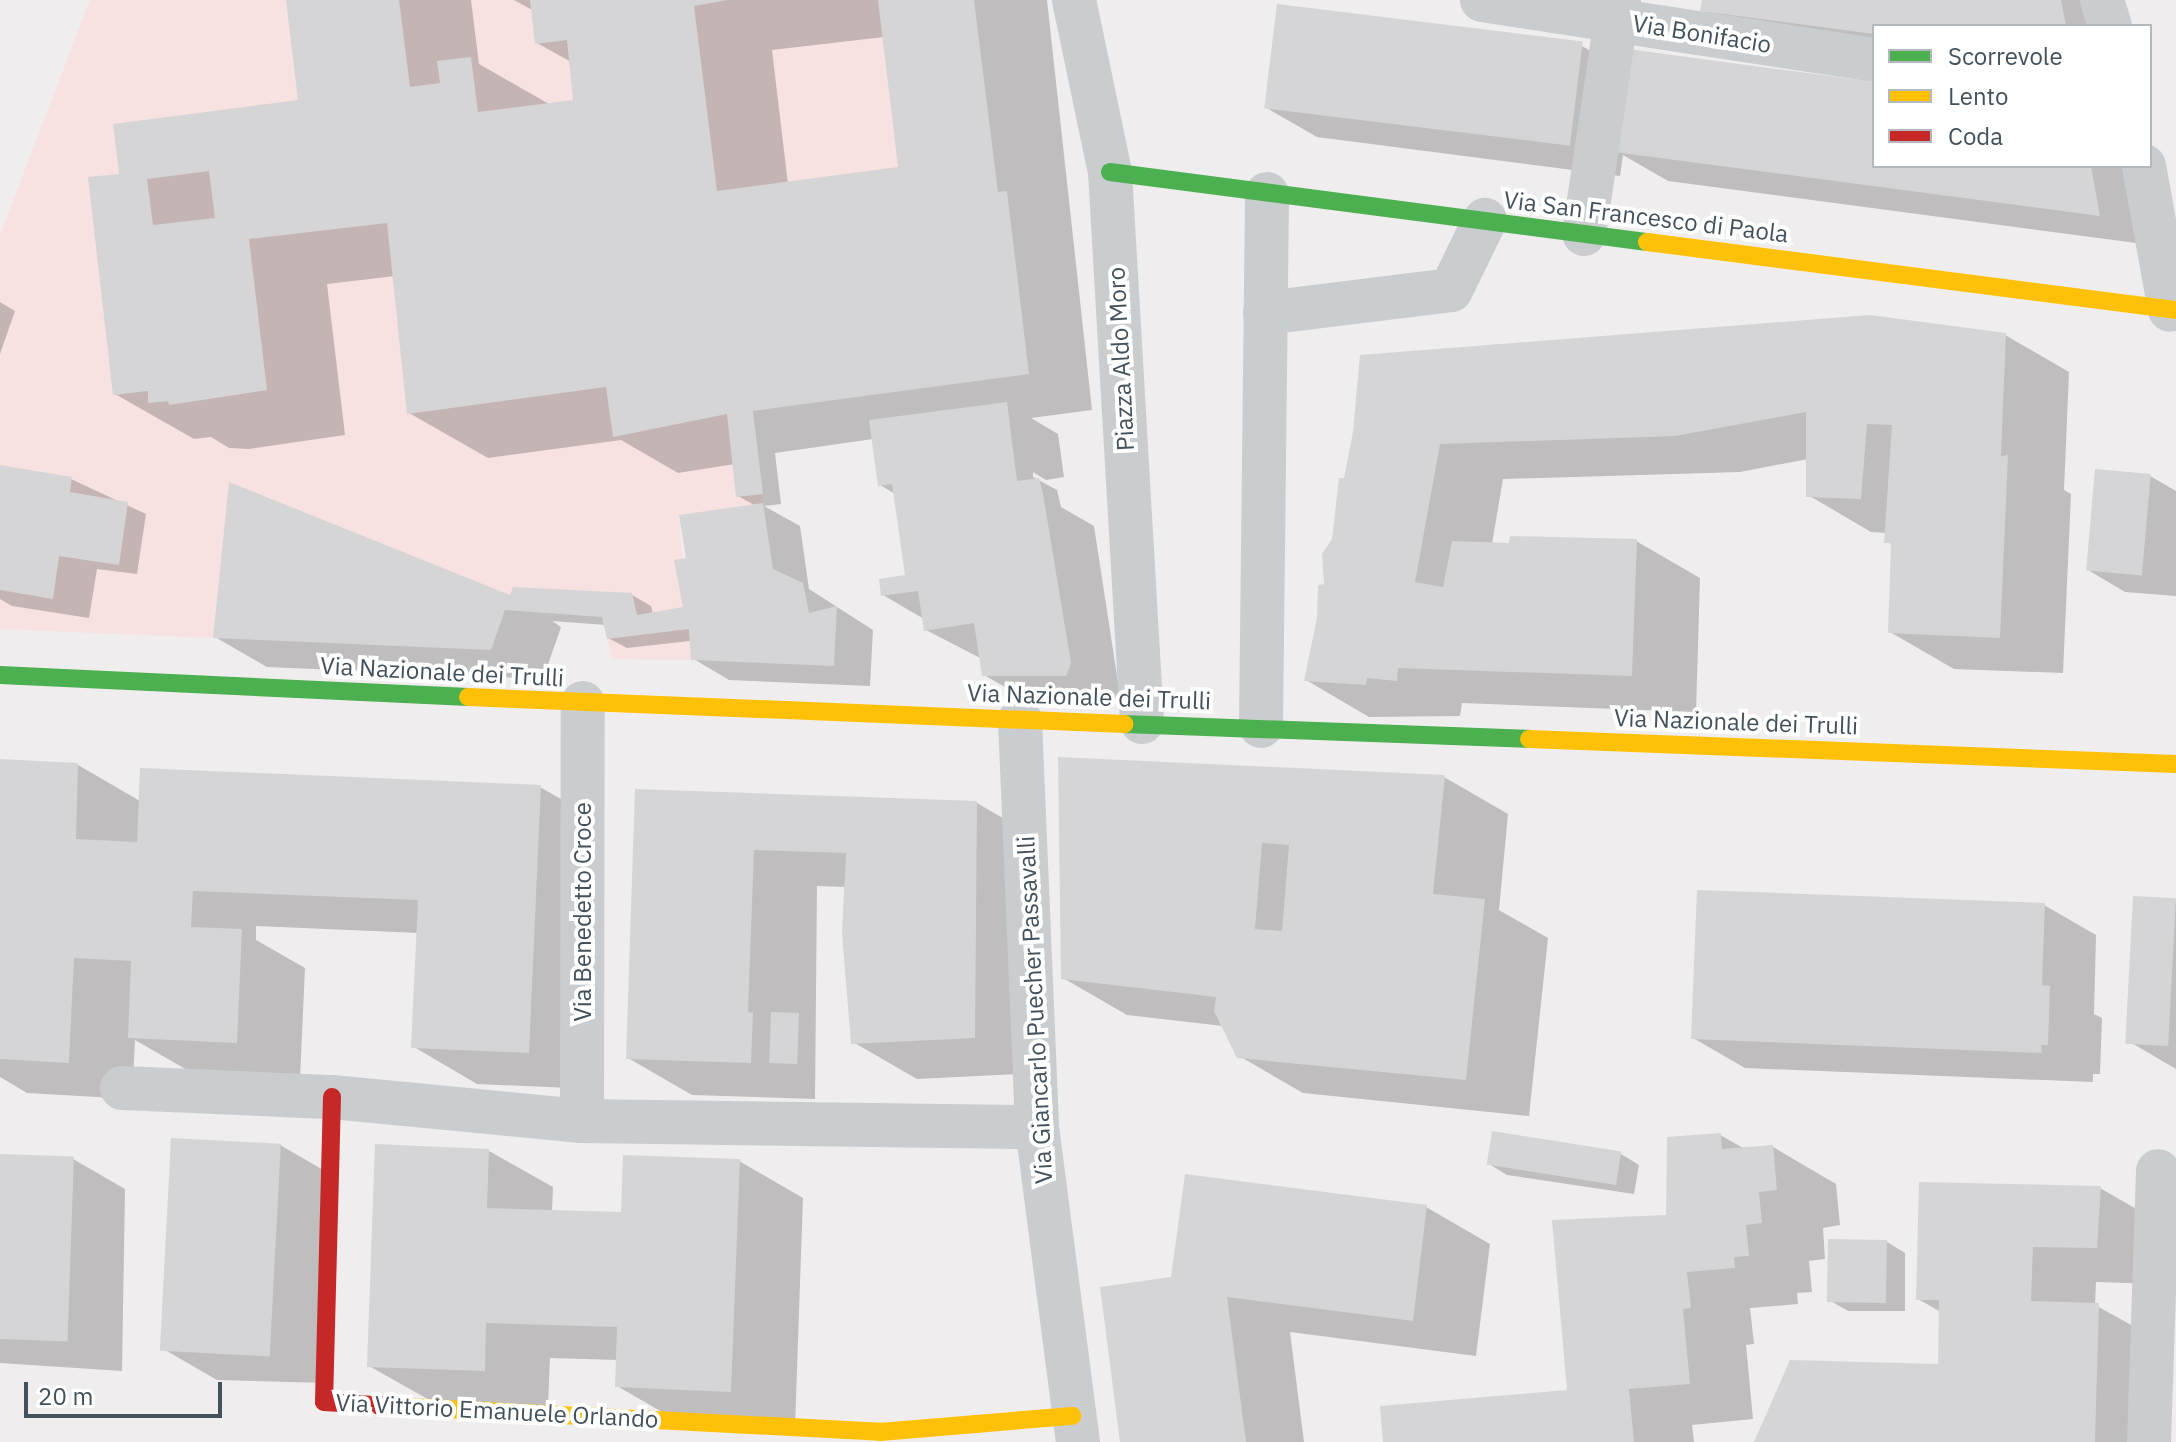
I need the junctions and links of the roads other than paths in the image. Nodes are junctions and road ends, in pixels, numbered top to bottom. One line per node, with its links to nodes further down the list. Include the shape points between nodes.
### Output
1 (1074, 0): 8 (street, Piazza Aldo Moro)
2 (1482, 0): 4 (street, Via Bonifacio)
3 (2102, 0): 5 (street)
4 (1618, 10): 6 (street, Via Bonifacio); 11 (street)
5 (2109, 24)
6 (1872, 60)
7 (2144, 168): 12 (street)
8 (1110, 172): 9 (street, Via San Francesco di Paola); 17 (street, Piazza Aldo Moro)
9 (1267, 194): 10 (street, Via San Francesco di Paola); 13 (street)
10 (1485, 220): 11 (street, Via San Francesco di Paola); 13 (street, via 1451,290)
11 (1584, 234): 12 (street, Via San Francesco di Paola)
12 (2173, 310)
13 (1265, 313): 18 (street)
14 (0, 675): 15 (street, Via Nazionale dei Trulli)
15 (583, 703): 16 (street, Via Nazionale dei Trulli); 22 (street, Via Benedetto Croce)
16 (1020, 720): 17 (street, Via Nazionale dei Trulli); 23 (street, Via Giancarlo Puecher Passavalli)
17 (1142, 722): 18 (street, Via Nazionale dei Trulli)
18 (1261, 726): 19 (street, Via Nazionale dei Trulli)
19 (2176, 764)
20 (122, 1088): 21 (street)
21 (332, 1097): 22 (street); 25 (street, Via Vittorio Emanuele Orlando, via 324,1402 880,1432)
22 (582, 1121): 23 (street)
23 (1037, 1127): 25 (street, Via Giancarlo Puecher Passavalli)
24 (2158, 1171): 26 (street)
25 (1075, 1429)
26 (2149, 1442)

